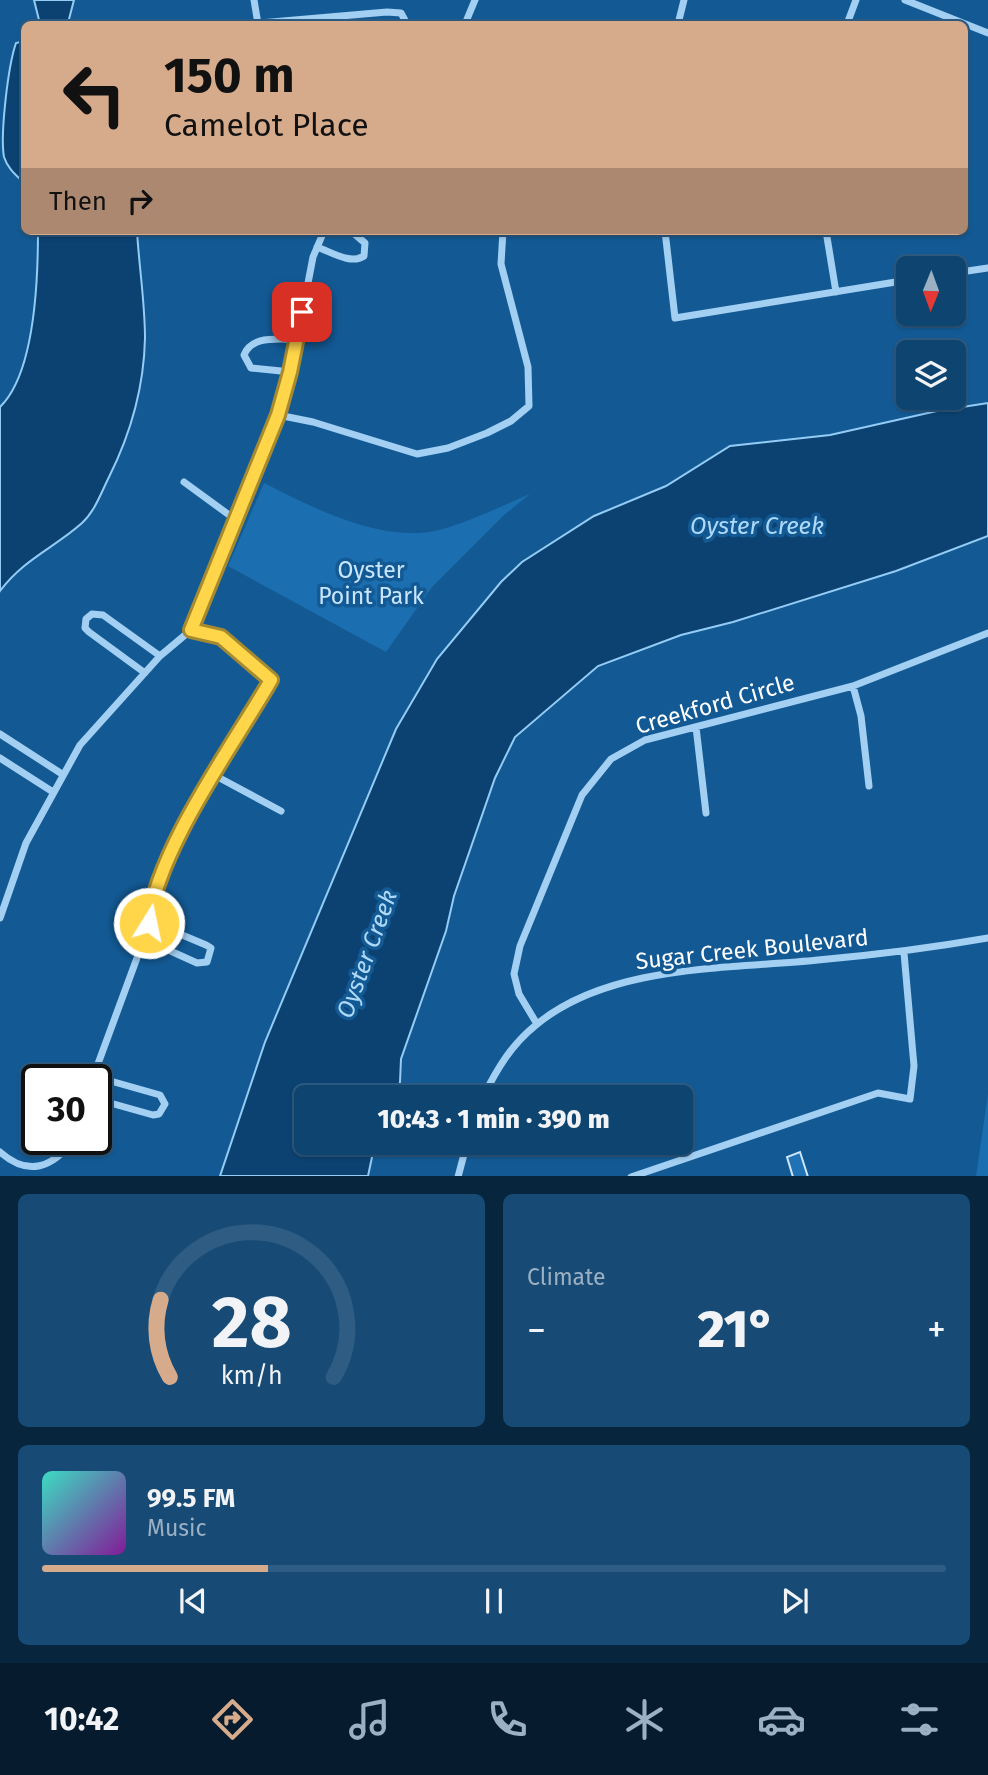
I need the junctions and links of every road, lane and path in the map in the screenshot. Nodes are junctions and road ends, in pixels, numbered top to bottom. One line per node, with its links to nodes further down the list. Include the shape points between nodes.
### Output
1 (254, 0): 7 (street)
2 (475, 0): 11 (street)
3 (684, 0): 12 (street)
4 (856, 0): 13 (street)
5 (905, 0): 14 (street)
6 (348, 15): 8 (street); 9 (street); 10 (street, via 401,13)
7 (258, 21)
8 (288, 21)
9 (349, 21)
10 (405, 21)
11 (466, 21)
12 (679, 21)
13 (848, 21)
14 (958, 21)
15 (968, 25): 16 (street)
16 (988, 33)
17 (322, 235): 22 (street)
18 (356, 235): 22 (street, via 365,243 359,260)
19 (503, 235): 29 (street, via 501,264 528,367 529,405 512,421 448,448 417,454)
20 (665, 235): 26 (street, via 675,318)
21 (827, 235): 26 (street)
22 (317, 247): 27 (street)
23 (988, 268): 24 (street)
24 (966, 271)
25 (896, 282): 26 (street)
26 (836, 292)
27 (296, 339): 28 (street); 28 (street, via 257,341 244,355 251,368)
28 (290, 372): 29 (street)
29 (278, 415): 31 (street)
30 (184, 482): 31 (street)
31 (236, 520): 32 (street)
32 (191, 630): 34 (street); 41 (street, via 221,637 271,680)
33 (988, 633): 36 (street, Creekford Circle)
34 (160, 656): 35 (street); 35 (street, via 103,615 86,619 89,632)
35 (145, 673): 40 (street, via 80,745)
36 (853, 686): 37 (street, Creekford Circle); 42 (street)
37 (696, 727): 45 (street); 51 (street, Creekford Circle, via 645,740 611,759 582,795 520,946 514,974 519,994)
38 (0, 734): 40 (street)
39 (0, 758): 43 (street)
40 (62, 774): 43 (street)
41 (215, 775): 44 (street); 47 (street, via 159,877)
42 (869, 786)
43 (53, 792): 46 (street, via 26,843)
44 (281, 811)
45 (706, 813)
46 (1, 912)
47 (149, 921): 48 (street); 48 (street, via 206,945 212,953 207,962 197,962)
48 (144, 939): 52 (street)
49 (988, 939): 50 (street, Sugar Creek Boulevard)
50 (904, 953): 51 (street, Sugar Creek Boulevard, via 659,975 618,984); 60 (street, via 914,1066 910,1100 878,1093)
51 (537, 1024): 54 (street, Sugar Creek Boulevard, via 503,1058)
52 (98, 1064)
53 (112, 1083): 55 (street, via 160,1095 165,1104 153,1115)
54 (489, 1085)
55 (112, 1103)
56 (0, 1152): 57 (street, via 9,1163 27,1170 42,1169)
57 (63, 1155)
58 (464, 1155): 59 (street)
59 (458, 1176)
60 (634, 1176)

